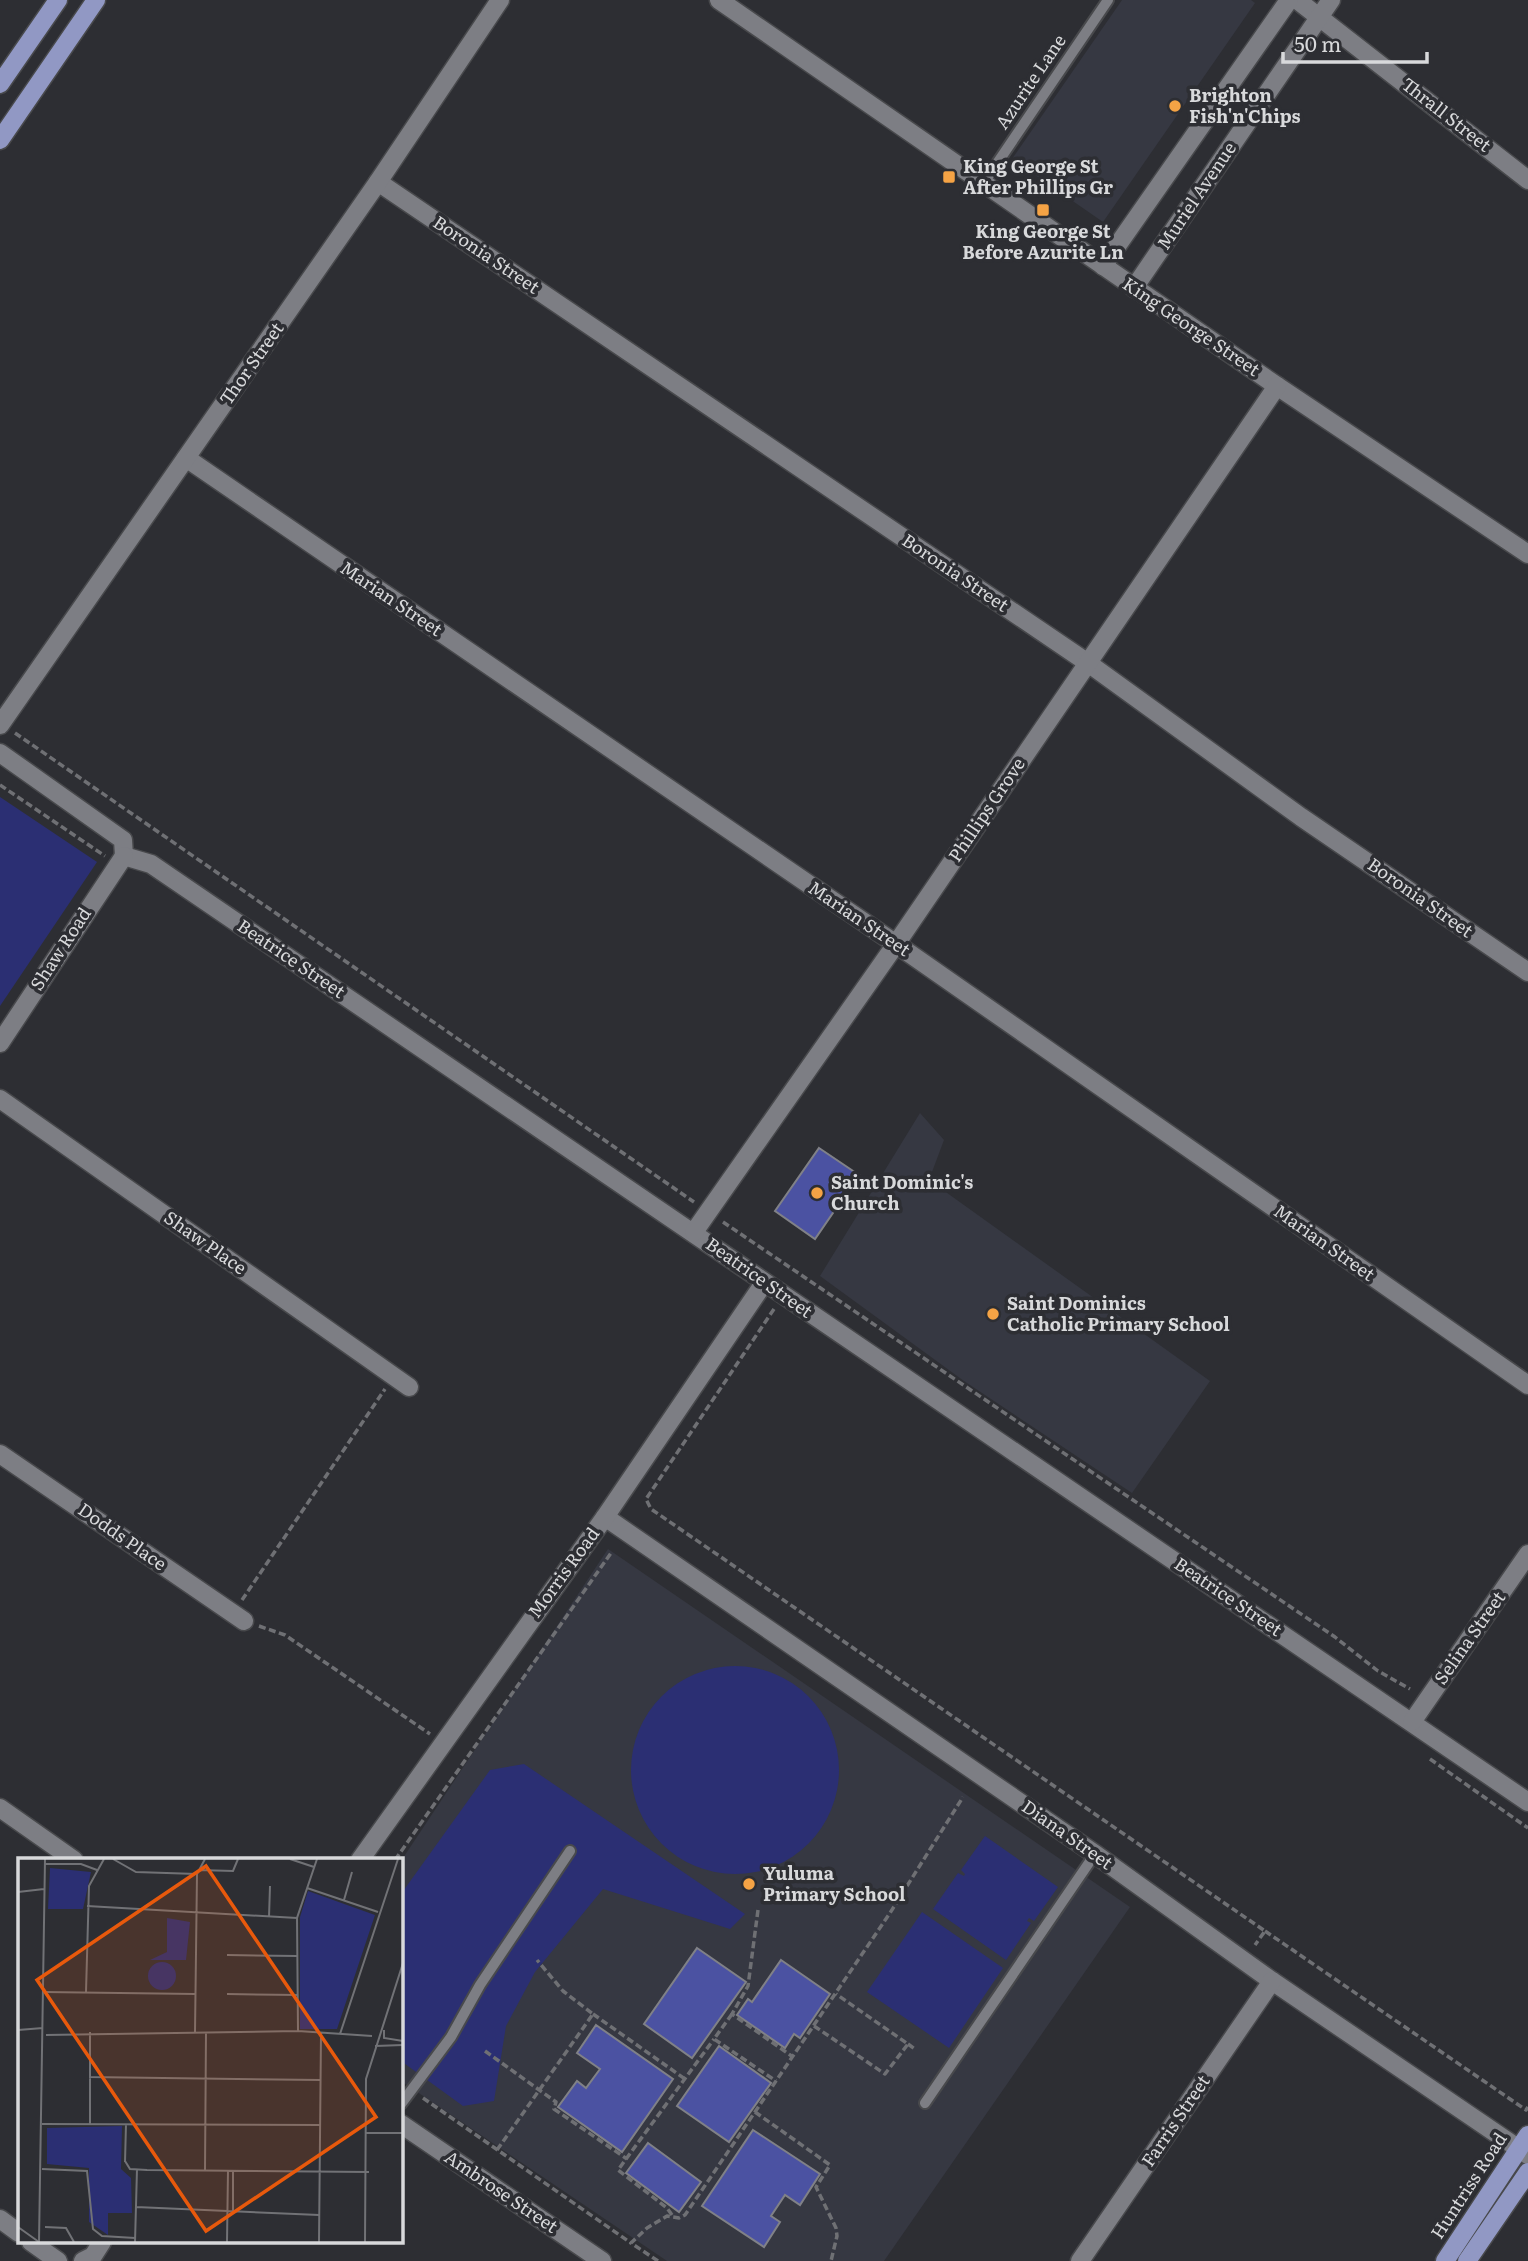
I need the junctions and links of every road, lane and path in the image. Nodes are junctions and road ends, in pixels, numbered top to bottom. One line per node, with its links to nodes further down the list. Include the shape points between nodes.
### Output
1 (58, 0): 10 (main road)
2 (96, 0): 11 (main road)
3 (500, 0): 13 (street, Thor Street)
4 (719, 0): 14 (street, King George Street)
5 (1108, 0): 14 (lane, Azurite Lane)
6 (1289, 0): 15 (street)
7 (1297, 0): 9 (street, Thrall Street)
8 (1331, 0): 9 (street, Muriel Avenue)
9 (1320, 16): 12 (street, Thrall Street); 16 (street, Muriel Avenue)
10 (0, 84)
11 (0, 140)
12 (1528, 180)
13 (378, 182): 18 (street, Thor Street); 20 (street, Boronia Street)
14 (983, 184): 15 (street, King George Street)
15 (1103, 266): 16 (street, King George Street)
16 (1134, 288): 17 (street, King George Street)
17 (1277, 386): 19 (street, King George Street); 20 (street, Phillips Grove)
18 (186, 458): 21 (street, Thor Street); 25 (street, Marian Street)
19 (1528, 554)
20 (1088, 663): 25 (street, Phillips Grove); 26 (street, Boronia Street, via 1301,817)
21 (0, 725)
22 (0, 753): 24 (street, via 123,840)
23 (0, 785): 24 (path)
24 (120, 860): 27 (street, Shaw Road); 29 (street, Beatrice Street, via 150,864)
25 (896, 944): 29 (street, Phillips Grove); 33 (street, Marian Street)
26 (1528, 972)
27 (0, 1043)
28 (0, 1100): 32 (street, Shaw Place)
29 (694, 1232): 30 (street, Beatrice Street)
30 (764, 1283): 36 (street, Morris Road); 40 (street, Beatrice Street)
31 (776, 1307): 51 (path, via 646,1499 651,1509)
32 (393, 1376): 34 (street, Shaw Place); 39 (path)
33 (1528, 1385)
34 (409, 1387)
35 (0, 1454): 39 (street, Dodds Place)
36 (605, 1517): 41 (street, Morris Road); 46 (street, Diana Street)
37 (611, 1553): 49 (path)
38 (1528, 1555): 40 (street, Selina Street)
39 (239, 1617): 41 (path, via 285,1635)
40 (1412, 1721): 43 (street, Beatrice Street)
41 (443, 1743): 48 (street, Morris Road)
42 (962, 1797): 55 (path)
43 (1528, 1802)
44 (0, 1808): 47 (street)
45 (570, 1851): 69 (lane, via 480,1985 451,2037)
46 (1095, 1854): 54 (street, Diana Street); 68 (lane)
47 (71, 1858)
48 (361, 1858)
49 (396, 1858)
50 (758, 1910): 57 (path, via 748,1986)
51 (1265, 1931): 52 (path); 70 (path, via 1526,2110)
52 (1255, 1945)
53 (537, 1960): 56 (path, via 563,1991)
54 (1272, 1981): 73 (street, Diana Street); 86 (street, Farris Street)
55 (835, 1994): 58 (path); 60 (path)
56 (593, 2014): 64 (path); 66 (path)
57 (732, 2014): 59 (path); 63 (path)
58 (814, 2026): 60 (path, via 885,2074); 63 (path)
59 (714, 2039): 64 (path); 65 (path)
60 (908, 2043): 61 (path)
61 (916, 2050)
62 (485, 2052): 66 (path)
63 (793, 2057): 65 (path)
64 (685, 2078): 75 (path)
65 (776, 2081): 71 (path)
66 (540, 2090): 74 (path); 75 (path, via 556,2102 554,2109)
67 (421, 2097): 74 (path)
68 (925, 2102)
69 (402, 2103)
70 (1528, 2107)
71 (755, 2112): 77 (path, via 685,2215); 85 (path, via 830,2165 816,2188 836,2228)
72 (402, 2125): 83 (street, Ambrose Street)
73 (1525, 2146): 87 (main road, Huntriss Road)
74 (497, 2150): 80 (path)
75 (627, 2158): 77 (path, via 618,2170)
76 (1528, 2172): 88 (main road)
77 (672, 2216): 80 (path, via 647,2228)
78 (0, 2219): 79 (street)
79 (18, 2232)
80 (631, 2243): 84 (path)
81 (34, 2244): 82 (street)
82 (58, 2261)
83 (602, 2261)
84 (658, 2261)
85 (831, 2261)
86 (1080, 2261)
87 (1445, 2261)
88 (1467, 2261)

